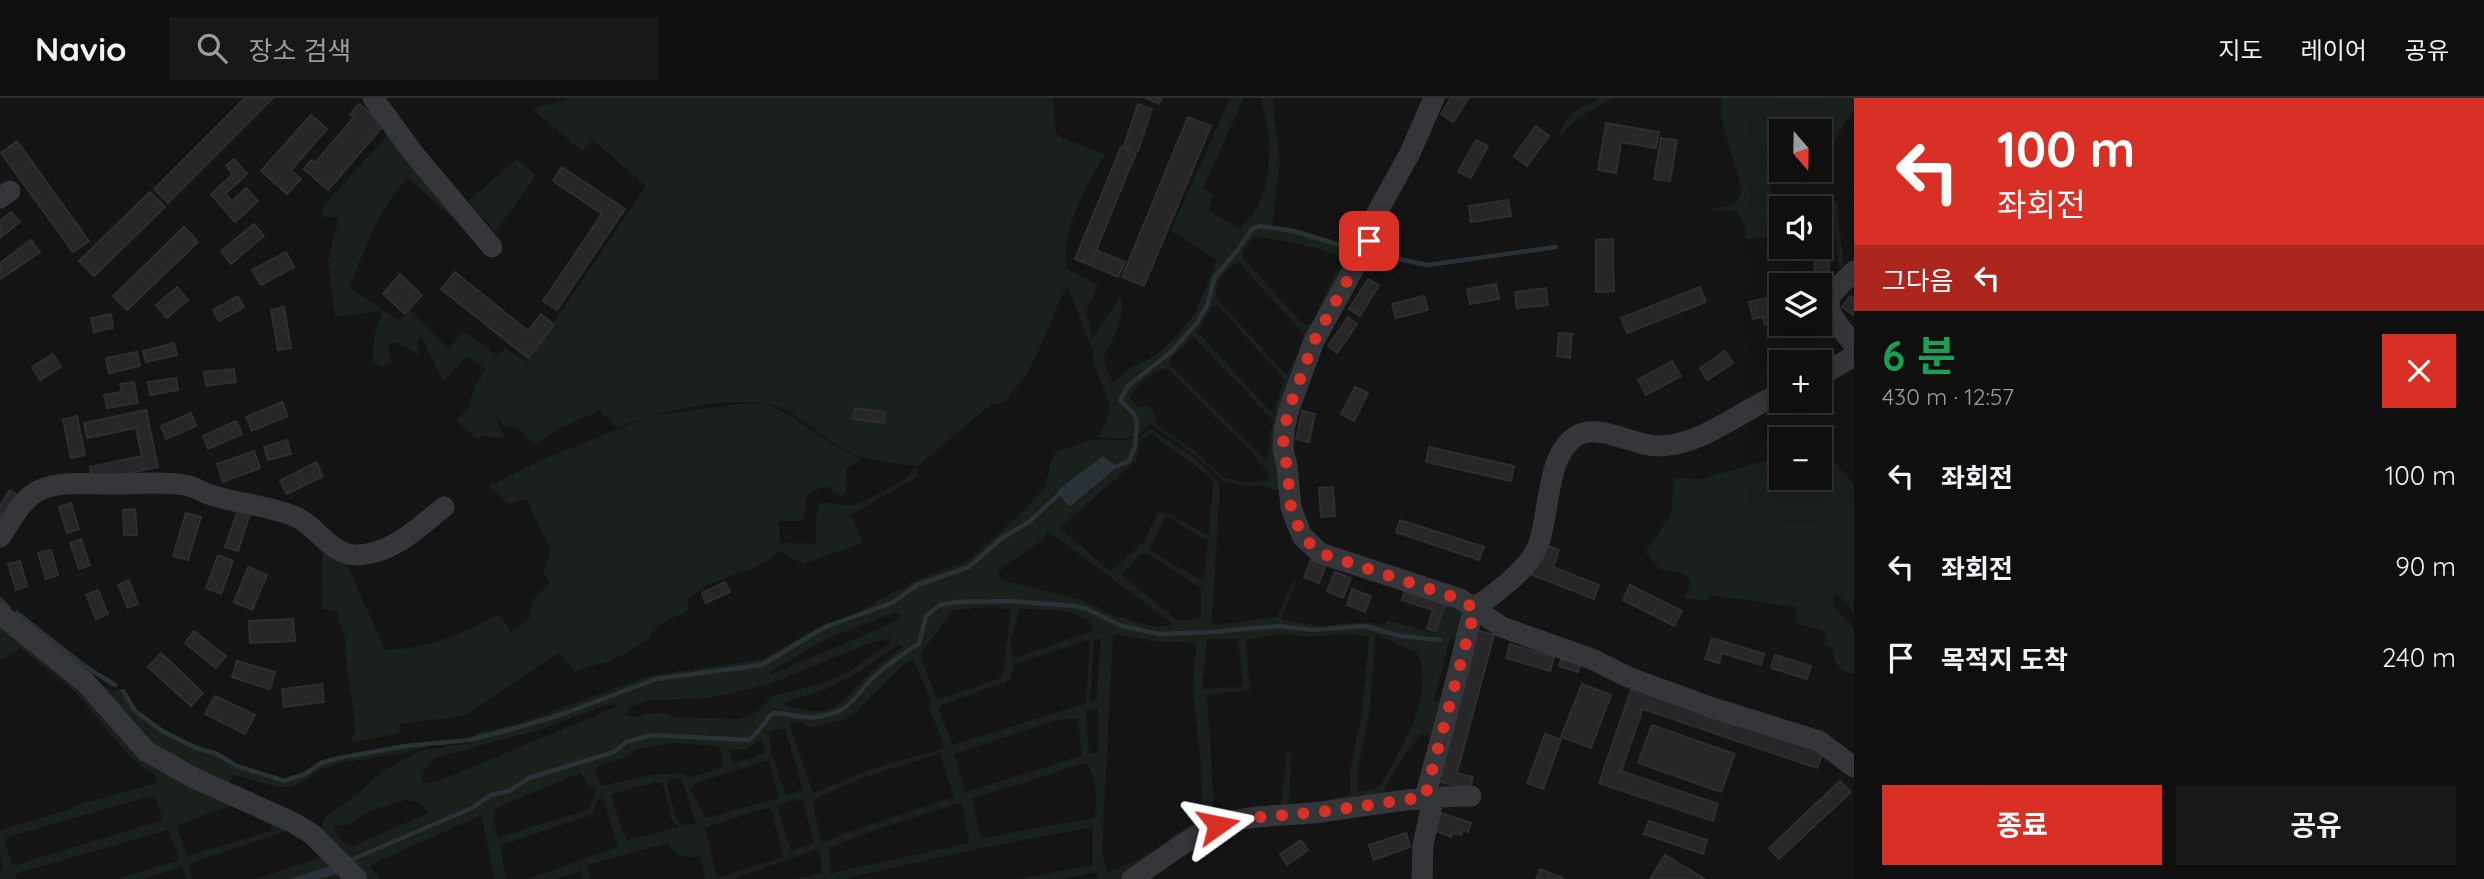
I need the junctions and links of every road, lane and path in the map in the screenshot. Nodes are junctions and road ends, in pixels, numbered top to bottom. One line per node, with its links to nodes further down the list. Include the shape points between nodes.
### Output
1 (373, 98): 3 (street)
2 (1434, 98): 11 (street, via 1374,218 1369,241 1314,341 1289,409 1283,449 1296,525 1320,553 1460,599)
3 (492, 247)
4 (1854, 271): 5 (street, via 1829,303)
5 (1854, 345)
6 (1854, 356): 7 (street)
7 (1832, 369)
8 (1769, 399): 11 (street, via 1709,432 1676,444 1646,445 1591,432 1575,437 1565,446 1553,477 1536,551 1518,573)
9 (444, 507): 10 (street, via 395,544 355,555 337,550 295,516 187,485 74,484 38,491 24,502)
10 (0, 537)
11 (1475, 609): 13 (street, via 1502,627 1628,677 1819,741); 14 (street)
12 (0, 614): 16 (street, via 86,683 146,751 312,834)
13 (1854, 767)
14 (1429, 796): 15 (street); 17 (street, via 1218,825); 18 (street)
15 (1471, 796)
16 (357, 879)
17 (1132, 879)
18 (1422, 879)

